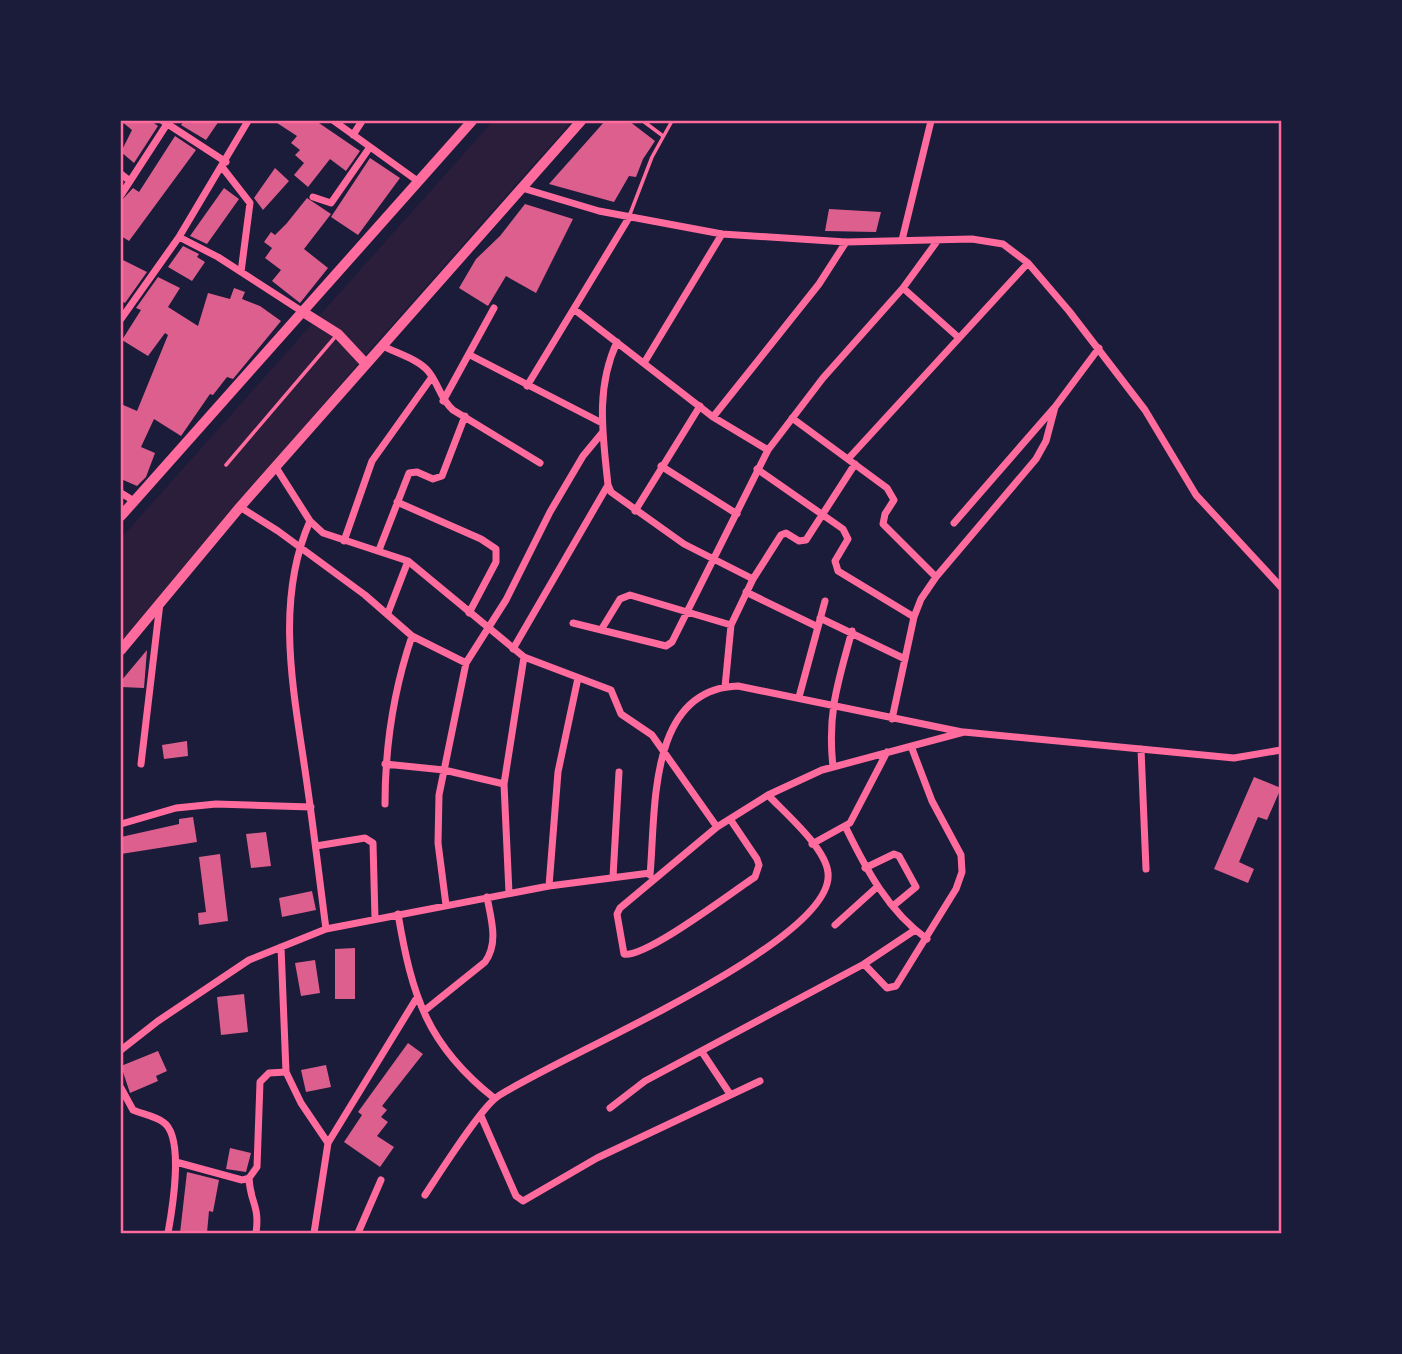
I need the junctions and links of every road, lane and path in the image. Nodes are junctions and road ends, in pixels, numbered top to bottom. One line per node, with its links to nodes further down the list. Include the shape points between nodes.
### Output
1 (248, 121): 13 (street)
2 (334, 121): 10 (street)
3 (362, 121): 10 (street)
4 (472, 121): 16 (main road)
5 (581, 121): 17 (main road)
6 (643, 121): 11 (lane)
7 (672, 121): 11 (lane)
8 (930, 121): 23 (street)
9 (165, 122): 13 (street); 15 (street)
10 (354, 135): 12 (street)
11 (663, 136): 20 (lane)
12 (370, 147): 16 (street); 19 (street, via 331,203)
13 (224, 165): 22 (street); 27 (street, via 250,203)
14 (121, 174): 15 (street)
15 (130, 181): 18 (street)
16 (419, 182): 31 (main road)
17 (522, 188): 20 (street); 36 (main road)
18 (121, 195)
19 (313, 197)
20 (630, 216): 21 (street); 30 (street)
21 (722, 234): 25 (street); 39 (street)
22 (179, 237): 27 (street); 32 (street)
23 (902, 240): 24 (street); 25 (street)
24 (938, 240): 26 (street, via 992,240); 28 (street)
25 (846, 242): 47 (street, via 819,284)
26 (1028, 263): 34 (street); 37 (street)
27 (241, 272): 31 (street)
28 (902, 288): 34 (street); 48 (street, via 852,341)
29 (494, 308): 38 (street)
30 (575, 310): 35 (street); 42 (street)
31 (303, 312): 33 (main road); 60 (main road)
32 (121, 319)
33 (338, 334): 40 (main road); 54 (lane)
34 (958, 337): 52 (street)
35 (617, 342): 39 (street); 49 (street, via 604,375)
36 (383, 346): 40 (main road); 41 (street, via 423,366)
37 (1099, 348): 45 (street); 76 (street, via 1145,410 1196,495)
38 (470, 355): 42 (street); 43 (street)
39 (644, 363): 44 (street)
40 (366, 364): 55 (main road)
41 (432, 377): 43 (street); 69 (street, via 372,461)
42 (527, 386): 49 (street)
43 (443, 401): 46 (street)
44 (700, 406): 47 (street); 56 (street)
45 (1055, 407): 68 (street); 74 (street, via 1036,459)
46 (465, 416): 53 (street); 61 (street, via 442,475 433,479 411,472)
47 (713, 417): 51 (street)
48 (792, 418): 51 (street); 52 (street)
49 (602, 423): 50 (street)
50 (602, 433): 58 (street); 88 (street, via 583,456)
51 (768, 450): 57 (street)
52 (851, 462): 64 (street); 74 (street, via 890,491 893,503 883,524)
53 (540, 463)
54 (226, 465)
55 (275, 466): 62 (main road); 67 (street)
56 (661, 466): 63 (street); 65 (street)
57 (757, 469): 64 (street); 65 (street)
58 (608, 485): 63 (street); 92 (street)
59 (121, 493): 60 (street)
60 (134, 501): 66 (main road)
61 (397, 502): 71 (street); 82 (street, via 496,550 496,562)
62 (240, 507): 70 (street); 79 (main road)
63 (635, 511): 72 (street)
64 (822, 513): 75 (street, via 806,540 781,535); 83 (street, via 848,536 835,561 838,571)
65 (737, 514): 72 (street)
66 (121, 516)
67 (310, 522): 69 (street); 70 (street)
68 (954, 523)
69 (344, 541): 71 (street)
70 (299, 547): 81 (street); 116 (street, via 290,640)
71 (379, 550): 73 (street)
72 (712, 559): 75 (street); 80 (street)
73 (408, 561): 81 (street); 82 (street)
74 (936, 577): 83 (street)
75 (753, 579): 77 (street)
76 (1281, 587)
77 (746, 592): 86 (street); 87 (street)
78 (825, 601): 84 (street)
79 (160, 602): 93 (main road); 108 (street)
80 (686, 611): 86 (street); 89 (street, via 624,596); 89 (street, via 666,646)
81 (387, 613): 91 (street)
82 (469, 613): 88 (street)
83 (914, 617): 95 (street)
84 (820, 618): 87 (street); 90 (street)
85 (573, 623): 89 (street)
86 (732, 625): 98 (street)
87 (818, 627): 99 (street)
88 (487, 629): 92 (street); 96 (street)
89 (601, 631)
90 (852, 631): 95 (street); 100 (street)
91 (412, 636): 96 (street); 109 (street, via 391,706)
92 (513, 649): 94 (street)
93 (121, 650)
94 (524, 657): 97 (street); 113 (street)
95 (905, 659): 101 (street)
96 (466, 663): 111 (street)
97 (578, 678): 104 (street, via 611,690 621,714); 128 (street, via 558,772)
98 (725, 687): 99 (street); 104 (street, via 677,718)
99 (799, 697): 100 (street)
100 (831, 707): 101 (street); 110 (street)
101 (892, 719): 102 (street)
102 (964, 733): 103 (street); 105 (street)
103 (911, 746): 107 (street); 139 (street, via 962,864 960,881)
104 (662, 748): 119 (street); 125 (street)
105 (1141, 749): 106 (street, via 1234,758); 124 (street)
106 (1281, 750)
107 (887, 752): 110 (street); 120 (street)
108 (141, 764)
109 (385, 764): 111 (street); 115 (street)
110 (833, 767): 114 (street)
111 (444, 770): 113 (street); 132 (street, via 438,843)
112 (619, 772): 126 (street)
113 (504, 784): 130 (street)
114 (768, 795): 117 (street); 121 (street)
115 (385, 804)
116 (311, 807): 118 (street, via 216,804 176,808); 122 (street)
117 (730, 819): 119 (street); 127 (street, via 757,859 755,877 655,943 633,955 624,954 618,911)
118 (121, 824)
119 (717, 827): 127 (street)
120 (846, 828): 121 (street); 123 (street)
121 (812, 844): 150 (street, via 824,858 828,881 820,899 793,928 744,966)
122 (316, 846): 135 (street, via 365,838 373,843); 137 (street)
123 (865, 869): 129 (street); 133 (street, via 894,854 899,856 916,887)
124 (1146, 869)
125 (650, 873): 126 (street); 127 (street)
126 (613, 877): 128 (street)
127 (649, 883)
128 (549, 886): 130 (street)
129 (877, 887): 133 (street); 136 (street)
130 (509, 893): 131 (street)
131 (487, 897): 132 (street); 143 (street, via 492,953)
132 (446, 905): 134 (street)
133 (893, 906): 138 (street)
134 (398, 914): 135 (street); 142 (street)
135 (375, 919): 137 (street)
136 (835, 925)
137 (326, 929): 140 (street)
138 (915, 930): 139 (street); 141 (street)
139 (927, 939): 141 (street, via 894,988 887,988)
140 (281, 947): 144 (street, via 249,960); 146 (street)
141 (864, 964): 145 (street)
142 (416, 999): 143 (street); 153 (street)
143 (424, 1011): 150 (street, via 452,1061)
144 (121, 1050)
145 (702, 1052): 149 (street); 151 (street, via 645,1081)
146 (286, 1072): 153 (street); 155 (street, via 269,1073 260,1082 257,1167)
147 (760, 1081): 149 (street)
148 (121, 1088): 154 (street, via 133,1110 164,1122)
149 (730, 1094): 152 (street, via 571,1172 523,1201 516,1196)
150 (494, 1098): 152 (street)
151 (610, 1108)
152 (481, 1116): 157 (street)
153 (328, 1143): 160 (street)
154 (176, 1162): 155 (street); 158 (street)
155 (249, 1178): 159 (street, via 259,1213)
156 (380, 1180): 161 (street)
157 (425, 1195)
158 (168, 1233)
159 (256, 1233)
160 (314, 1233)
161 (358, 1233)

